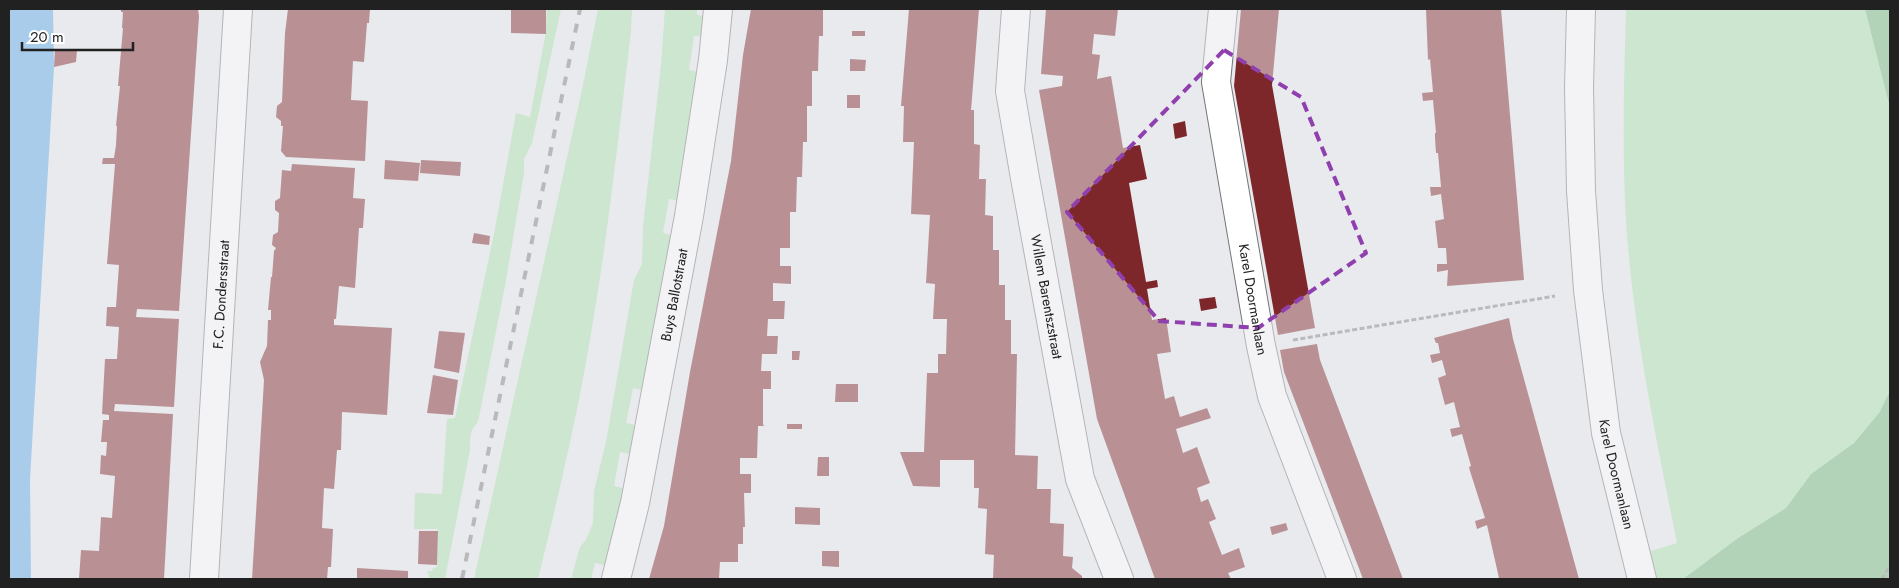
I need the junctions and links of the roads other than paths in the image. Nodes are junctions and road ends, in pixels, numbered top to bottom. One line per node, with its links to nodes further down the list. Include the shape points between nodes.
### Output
1 (238, 9): 6 (street, F.C. Dondersstraat)
2 (718, 9): 7 (street, Buys Ballotstraat, via 689,216 635,503)
3 (1016, 9): 8 (street, Willem Barentszstraat, via 1010,91 1018,139 1080,479)
4 (1223, 9): 9 (street, Karel Doormanlaan, via 1216,82 1261,346 1272,396)
5 (1581, 9): 10 (street, Karel Doormanlaan, via 1581,191 1588,290 1606,432)
6 (204, 579)
7 (616, 579)
8 (1118, 579)
9 (1342, 579)
10 (1642, 579)

